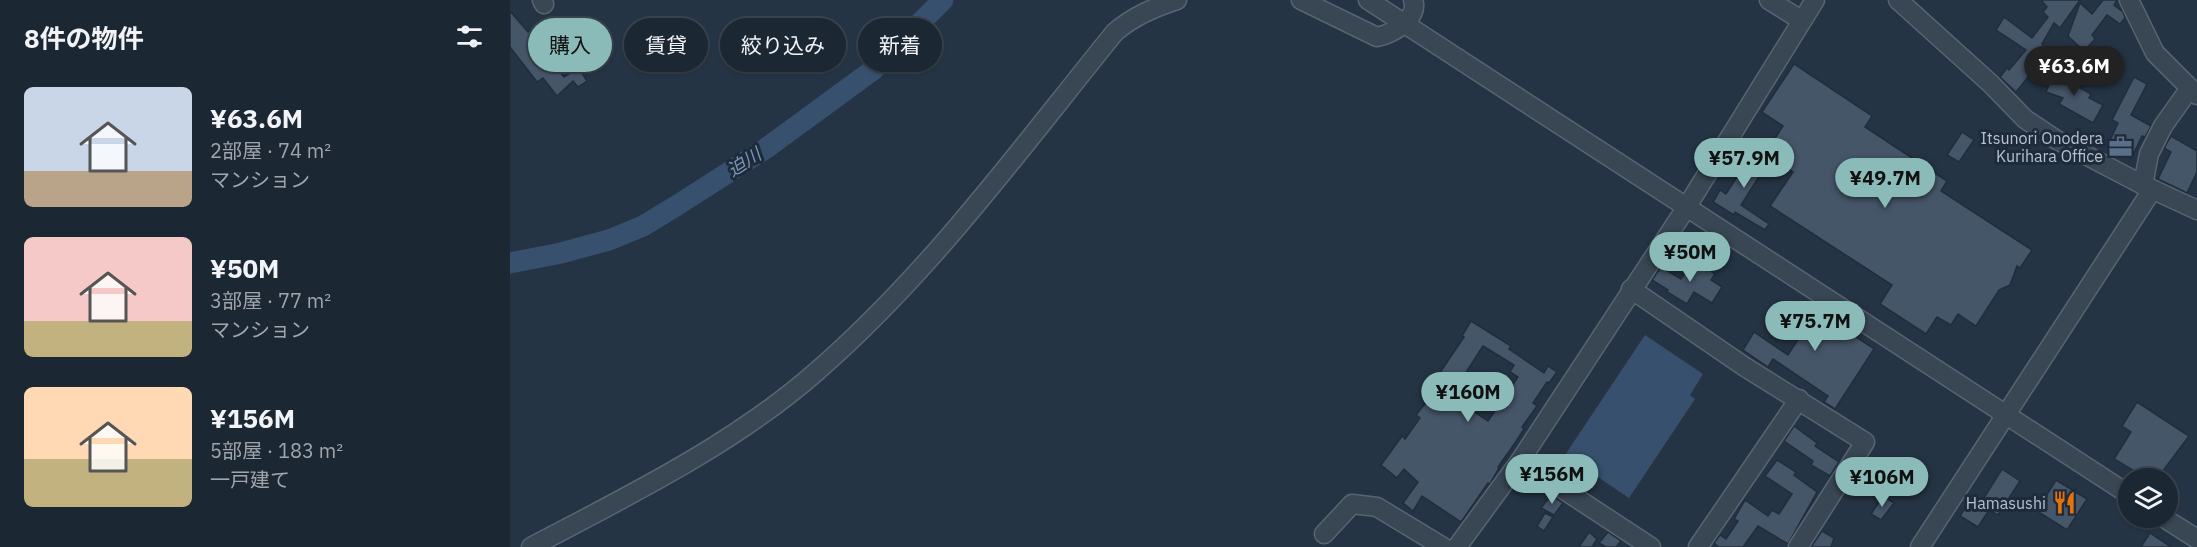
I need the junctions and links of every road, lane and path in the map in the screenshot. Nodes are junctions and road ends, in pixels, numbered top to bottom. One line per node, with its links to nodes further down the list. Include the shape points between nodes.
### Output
1 (1177, 0): 23 (street, via 1130,19 1115,32 955,231 816,373 734,433 643,489)
2 (1301, 0): 10 (street, via 1377,37)
3 (1368, 0): 10 (street)
4 (1413, 0): 10 (street, via 1414,12)
5 (1769, 0): 9 (street)
6 (1815, 0): 9 (street)
7 (1898, 0): 12 (street, via 2025,119)
8 (2129, 0): 11 (street, via 2155,53)
9 (1801, 20): 13 (street)
10 (1404, 24): 13 (street)
11 (2194, 91): 12 (street, via 2163,126 2149,154)
12 (2148, 188): 14 (street); 17 (street)
13 (1686, 208): 15 (street); 17 (street)
14 (2197, 210)
15 (1631, 289): 16 (street); 18 (street)
16 (1798, 399): 27 (street); 28 (street, via 1865,442)
17 (2007, 415): 19 (street); 29 (street)
18 (1520, 461): 25 (street); 26 (street)
19 (2118, 487)
20 (2178, 527): 22 (street)
21 (1324, 534): 24 (street, via 1352,504 1377,507)
22 (2197, 539)
23 (531, 547)
24 (1443, 547)
25 (1457, 547)
26 (1651, 547)
27 (1698, 547)
28 (1798, 547)
29 (1920, 547)

